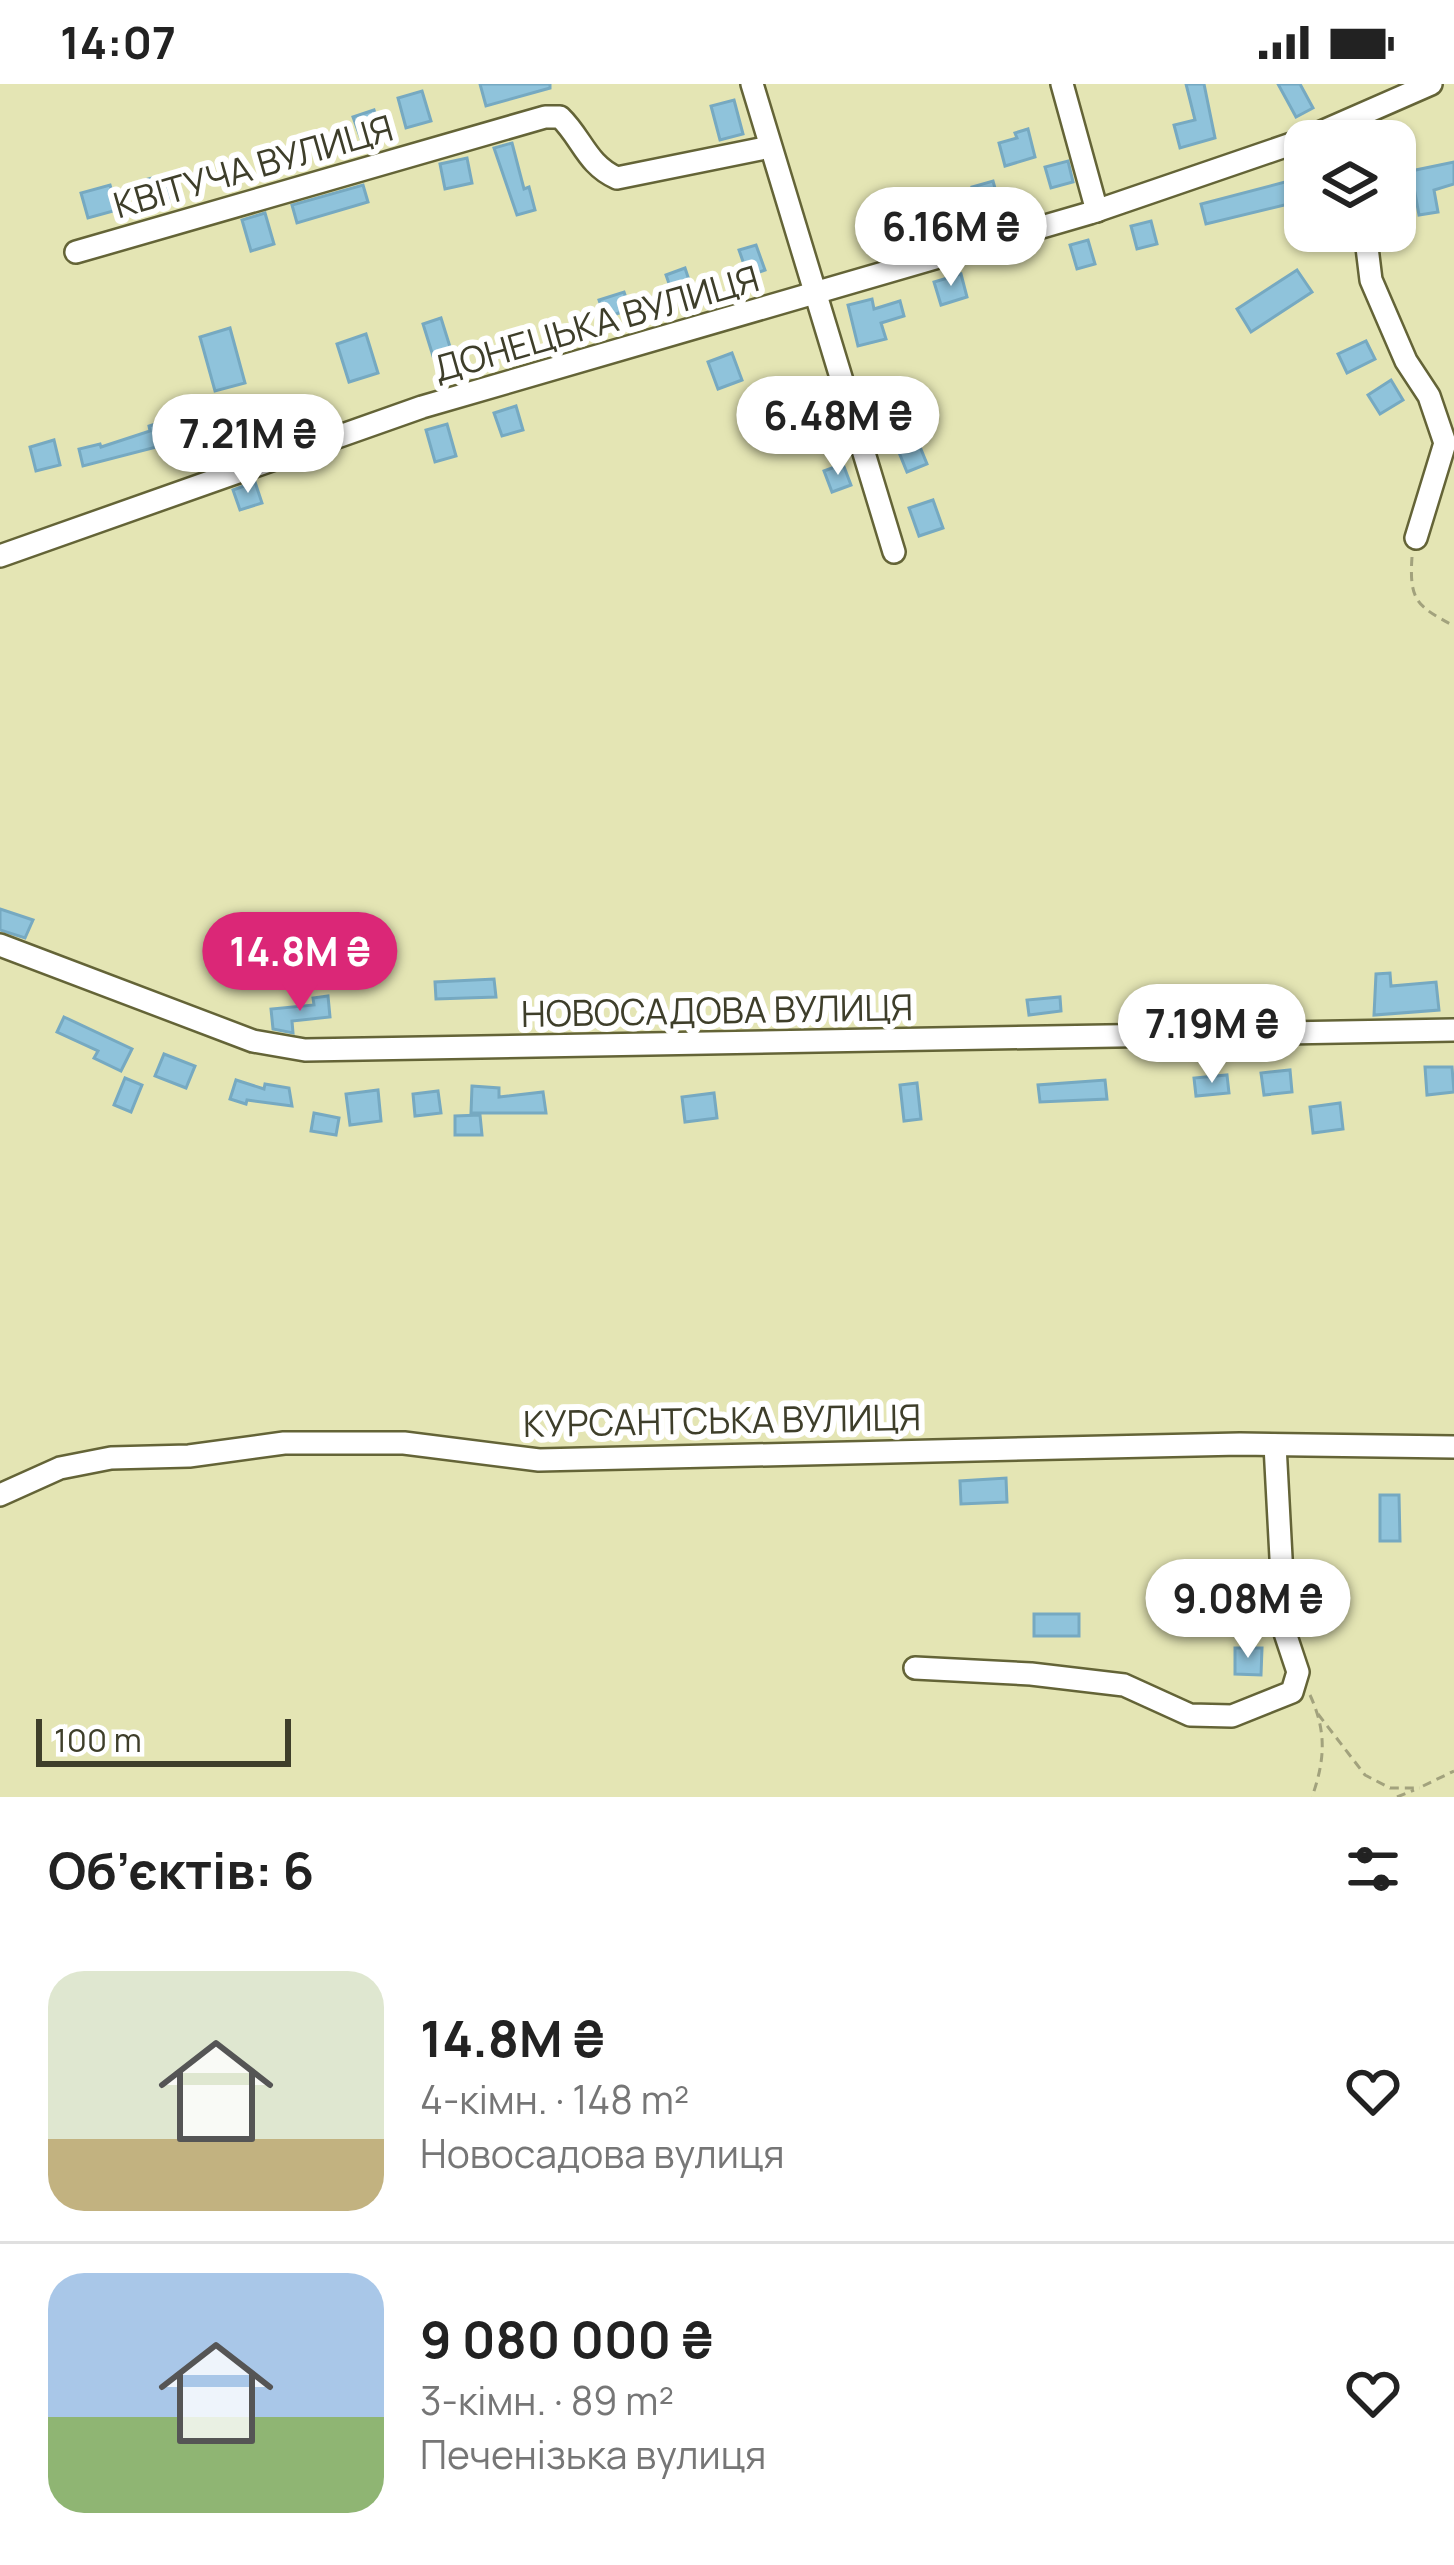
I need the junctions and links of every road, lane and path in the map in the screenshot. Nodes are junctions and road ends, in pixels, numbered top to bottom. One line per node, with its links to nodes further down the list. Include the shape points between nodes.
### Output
1 (752, 84): 7 (street)
2 (1062, 84): 9 (street)
3 (1385, 84): 5 (street)
4 (1431, 84): 5 (street, ДОНЕЦЬКА ВУЛИЦЯ)
5 (1376, 110): 6 (street, ДОНЕЦЬКА ВУЛИЦЯ)
6 (1364, 120)
7 (770, 146): 10 (street, КВІТУЧА ВУЛИЦЯ, via 617,178 599,171 560,117 545,116); 12 (street)
8 (1284, 147): 9 (street, ДОНЕЦЬКА ВУЛИЦЯ)
9 (1097, 211): 12 (street, ДОНЕЦЬКА ВУЛИЦЯ)
10 (76, 252)
11 (1368, 252): 13 (street, via 1371,280 1445,442)
12 (816, 295): 14 (street); 15 (street, ДОНЕЦЬКА ВУЛИЦЯ, via 422,407)
13 (1416, 538): 16 (path, via 1412,591 1421,608)
14 (894, 552)
15 (0, 556)
16 (1454, 626)
17 (0, 945): 18 (street, НОВОСАДОВА ВУЛИЦЯ, via 253,1041 304,1050)
18 (1454, 1030)
19 (1275, 1445): 20 (street, КУРСАНТСЬКА ВУЛИЦЯ); 21 (street, КУРСАНТСЬКА ВУЛИЦЯ, via 539,1460 404,1443 284,1443 111,1458 60,1468); 23 (street, via 1285,1633)
20 (1454, 1447)
21 (0, 1495)
22 (915, 1668): 23 (street, via 1124,1684 1190,1715 1232,1715 1292,1692)
23 (1298, 1672): 24 (path)
24 (1318, 1714): 26 (path, via 1365,1775 1390,1788); 27 (path, via 1324,1741)
25 (1454, 1771): 26 (path)
26 (1420, 1788): 28 (path)
27 (1312, 1797)
28 (1397, 1797)

